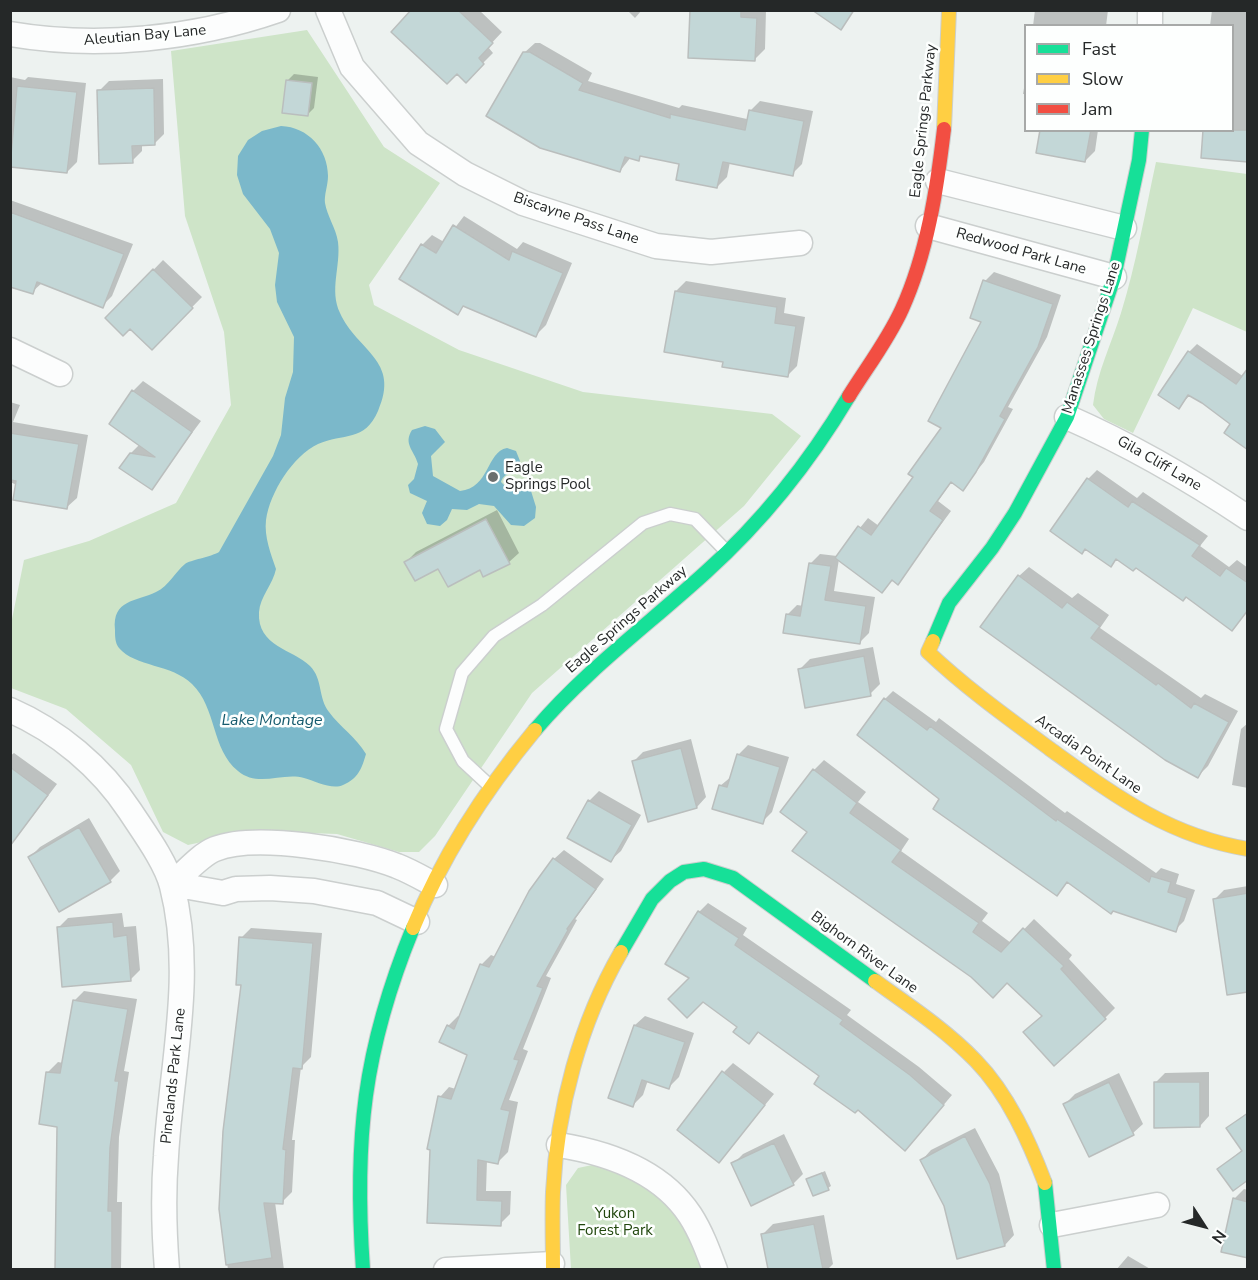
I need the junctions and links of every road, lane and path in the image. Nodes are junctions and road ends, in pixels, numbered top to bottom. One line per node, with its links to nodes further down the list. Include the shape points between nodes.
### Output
1 (278, 10): 4 (street, Aleutian Bay Lane, via 220,28 96,42)
2 (328, 10): 9 (street, Biscayne Pass Lane, via 352,67 418,143 465,174 523,203 656,246 711,252)
3 (949, 10): 6 (street, Eagle Springs Parkway, via 950,61)
4 (10, 34)
5 (1142, 132): 8 (street, Manasses Springs Lane)
6 (938, 181): 7 (street, Eagle Springs Parkway); 8 (street)
7 (928, 226): 10 (street, Redwood Park Lane); 15 (street, Eagle Springs Parkway, via 911,288 886,339 798,477)
8 (1124, 228): 10 (street, Manasses Springs Lane)
9 (800, 243)
10 (1114, 278): 13 (street, Manasses Springs Lane)
11 (10, 350): 12 (street)
12 (60, 374)
13 (1067, 417): 14 (street, Gila Cliff Lane, via 1187,477); 16 (street, Manasses Springs Lane, via 1015,513 949,603)
14 (1248, 518)
15 (727, 553): 18 (street, Eagle Springs Parkway, via 556,705); 18 (lane, via 695,519 670,514 643,523 542,605 494,636 462,673 446,729 463,761)
16 (928, 652): 19 (street, Arcadia Point Lane, via 962,686 1141,813 1185,835)
17 (10, 710): 20 (street, Pinelands Park Lane, via 32,720 77,752 116,790)
18 (492, 788): 21 (street, Eagle Springs Parkway)
19 (1248, 849)
20 (172, 884): 21 (street, via 213,850 230,845 271,844 322,847 396,865); 22 (street, via 223,893 270,888 314,891 377,903); 27 (street, Pinelands Park Lane, via 180,934 182,1004 166,1157)
21 (435, 885): 22 (street, Eagle Springs Parkway)
22 (417, 922): 28 (street, Eagle Springs Parkway, via 385,1003 369,1067 361,1129 359,1205)
23 (559, 1145): 25 (street, Bighorn River Lane, via 568,1083 604,982 652,899 684,872 704,869 732,878 942,1030 977,1062 1026,1137 1045,1183); 26 (street); 30 (street, via 631,1164 675,1196 690,1215)
24 (1157, 1205): 25 (street)
25 (1052, 1225): 31 (street, Bighorn River Lane)
26 (553, 1267): 29 (street)
27 (167, 1269)
28 (363, 1269)
29 (446, 1269)
30 (716, 1269)
31 (1054, 1269)

